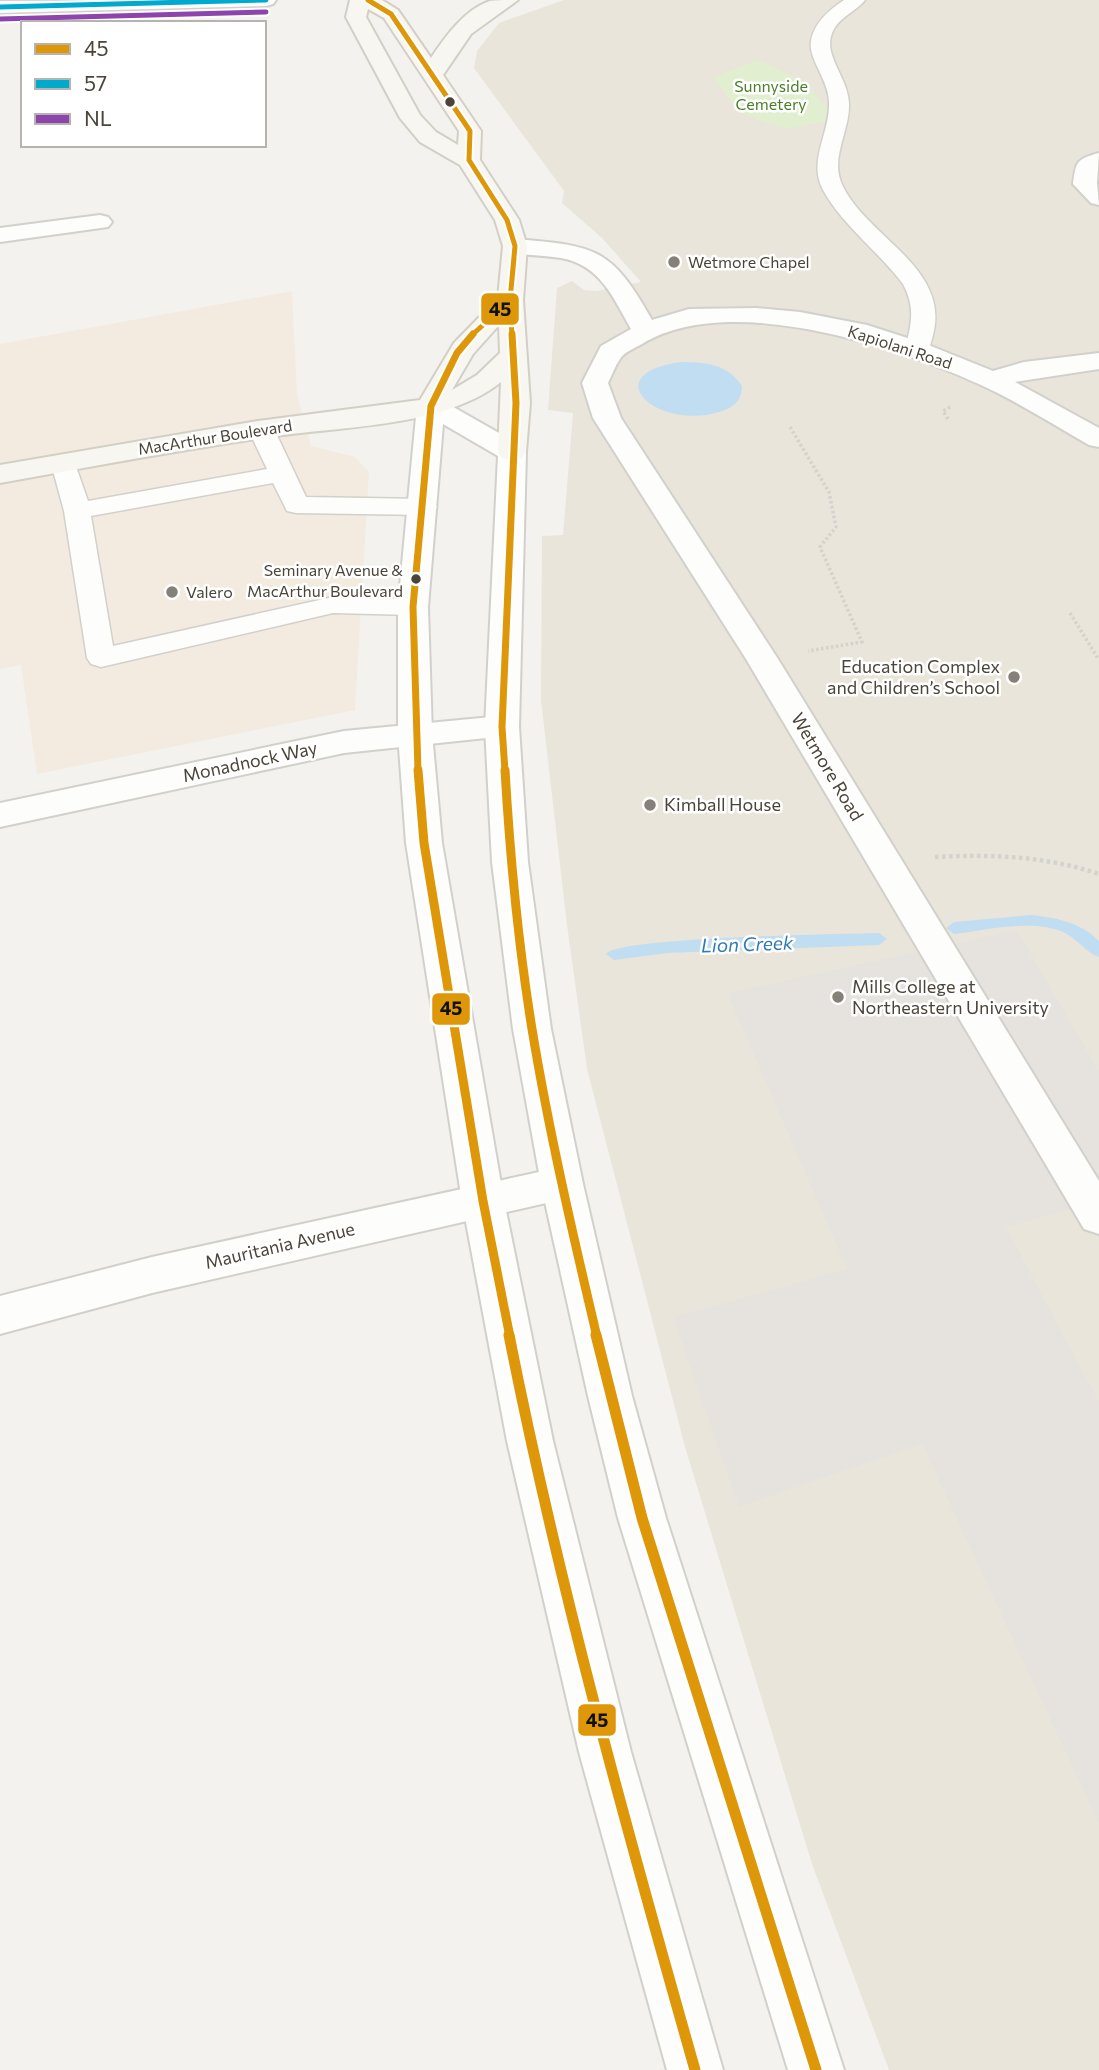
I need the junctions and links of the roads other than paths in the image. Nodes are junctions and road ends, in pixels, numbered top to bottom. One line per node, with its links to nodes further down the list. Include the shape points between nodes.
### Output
1 (266, 0): 6 (street)
2 (360, 0): 8 (main road, via 356,17 411,118 428,137)
3 (368, 0): 7 (main road, via 391,14)
4 (508, 0): 7 (main road, via 470,23 453,40)
5 (856, 0): 16 (lane, via 837,12 819,45 839,101 825,165 834,191 918,289 925,313)
6 (0, 7)
7 (433, 73): 8 (main road, via 470,131)
8 (468, 160): 13 (main road, via 508,220)
9 (1099, 160): 10 (street, via 1087,165 1085,184)
10 (1099, 198)
11 (100, 222): 12 (street)
12 (0, 235)
13 (515, 246): 14 (main road); 15 (street, via 587,258 604,268)
14 (510, 300): 17 (main road); 20 (main road, via 457,353)
15 (645, 331): 16 (street, Kapiolani Road, via 689,317 767,317 858,331); 35 (street, Wetmore Road, via 610,352 595,383 607,418 762,659)
16 (917, 350): 19 (street, Kapiolani Road)
17 (512, 356): 20 (main road, MacArthur Boulevard, via 485,382); 23 (main road, via 516,403)
18 (1099, 361): 19 (street, via 1024,370)
19 (992, 380): 22 (street, Kapiolani Road)
20 (431, 406): 21 (main road, MacArthur Boulevard); 23 (street); 27 (street)
21 (261, 429): 24 (main road, MacArthur Boulevard); 26 (lane)
22 (1099, 439)
23 (512, 452): 30 (street)
24 (64, 463): 25 (main road, MacArthur Boulevard); 28 (lane)
25 (0, 474)
26 (282, 474): 27 (lane, via 296,505); 28 (lane)
27 (424, 507): 29 (street)
28 (77, 510): 29 (lane, via 101,658 333,605)
29 (413, 607): 31 (street)
30 (502, 727): 31 (street, Monadnock Way); 33 (street, via 510,862 532,1028)
31 (415, 734): 32 (street, Monadnock Way, via 344,742); 34 (street, via 424,843)
32 (0, 815)
33 (562, 1184): 34 (street, Mauritania Avenue); 38 (street, via 642,1518)
34 (483, 1201): 36 (street, Mauritania Avenue, via 152,1275); 37 (street, via 530,1441 601,1738)
35 (1099, 1217)
36 (0, 1315)
37 (695, 2070)
38 (816, 2070)

